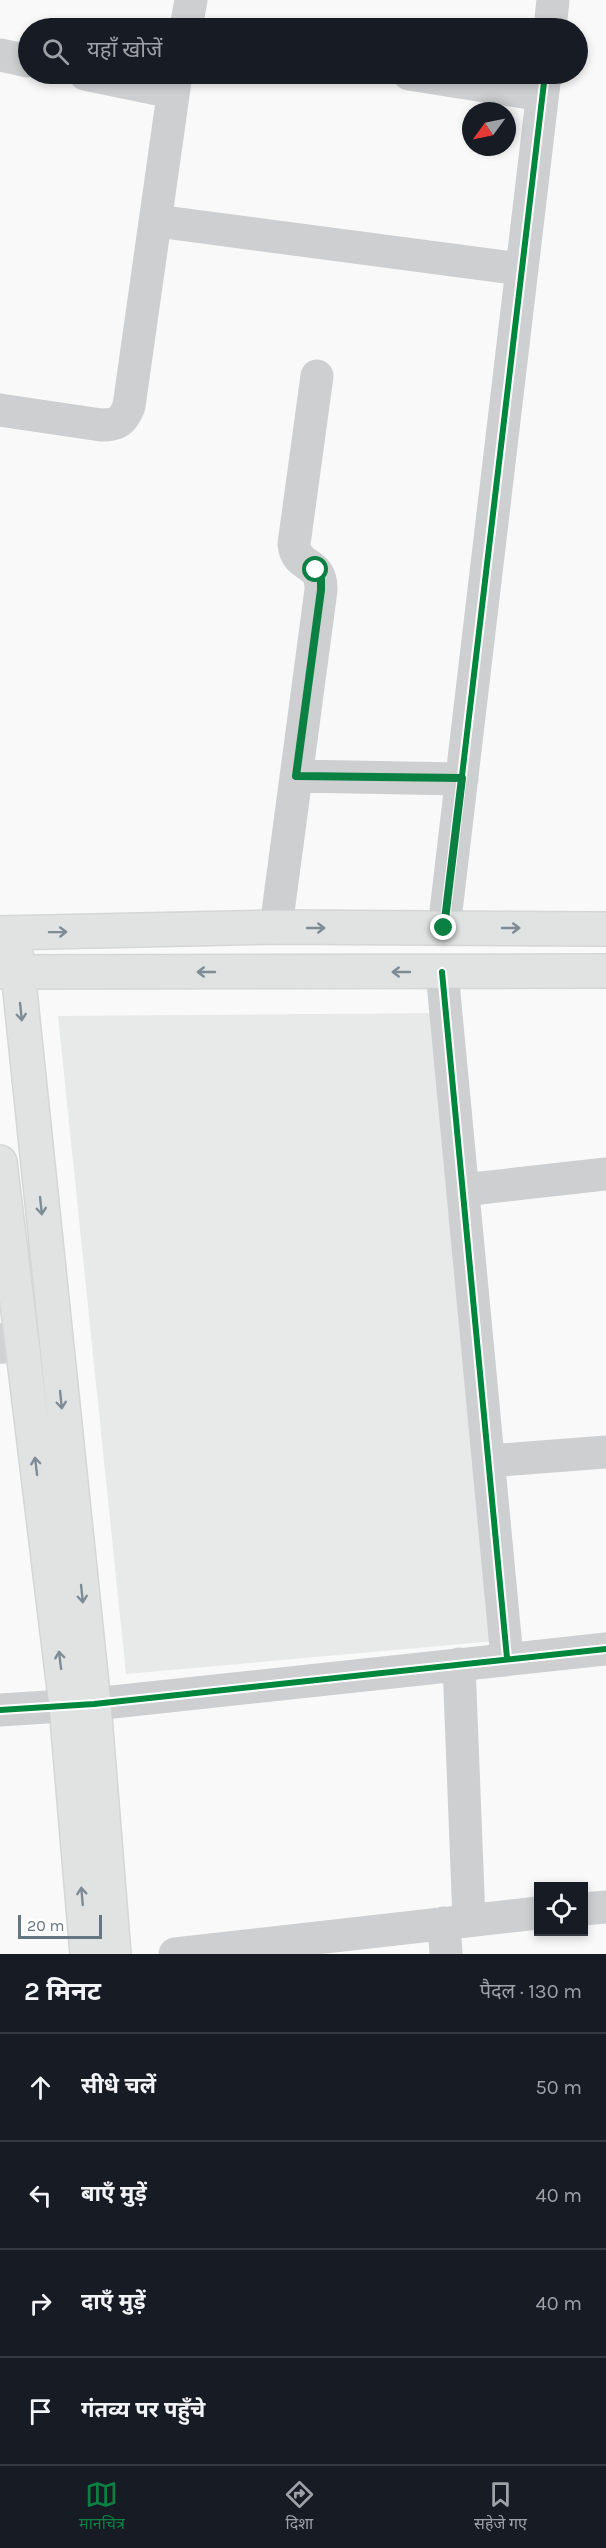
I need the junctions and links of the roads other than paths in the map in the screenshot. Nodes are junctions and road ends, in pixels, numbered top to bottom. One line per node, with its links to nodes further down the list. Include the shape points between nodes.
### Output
1 (191, 0): 3 (street)
2 (553, 0): 4 (street)
3 (188, 18)
4 (551, 18)
5 (0, 55): 6 (street)
6 (18, 59)
7 (174, 84): 9 (street)
8 (543, 84): 10 (street)
9 (157, 221): 10 (street); 12 (street, via 129,406 123,420 101,425)
10 (521, 269): 14 (street)
11 (317, 376): 13 (street, via 294,544 301,561 321,578 321,590)
12 (0, 410)
13 (296, 776): 14 (street); 15 (street)
14 (462, 778): 16 (street)
15 (276, 927): 16 (main road, one-way to 16); 18 (main road, one-way to 15)
16 (444, 928): 17 (main road, one-way to 17)
17 (606, 929)
18 (7, 933): 20 (main road)
19 (606, 971): 21 (main road)
20 (8, 972): 21 (main road, one-way to 20); 31 (main road, one-way to 31)
21 (442, 972): 24 (street)
22 (0, 1162): 25 (main road)
23 (606, 1174): 24 (street)
24 (463, 1190): 27 (street)
25 (6, 1268): 31 (main road, one-way to 25)
26 (606, 1452): 27 (street)
27 (489, 1461): 29 (street)
28 (606, 1649): 29 (street)
29 (507, 1658): 30 (street)
30 (459, 1664): 31 (street); 36 (street)
31 (80, 1705): 32 (street); 37 (main road, one-way to 31); 38 (main road)
32 (0, 1710)
33 (606, 1907): 34 (street)
34 (588, 1909)
35 (534, 1914): 36 (street)
36 (453, 1932): 39 (street)
37 (87, 1954)
38 (114, 1954)
39 (175, 1954)

